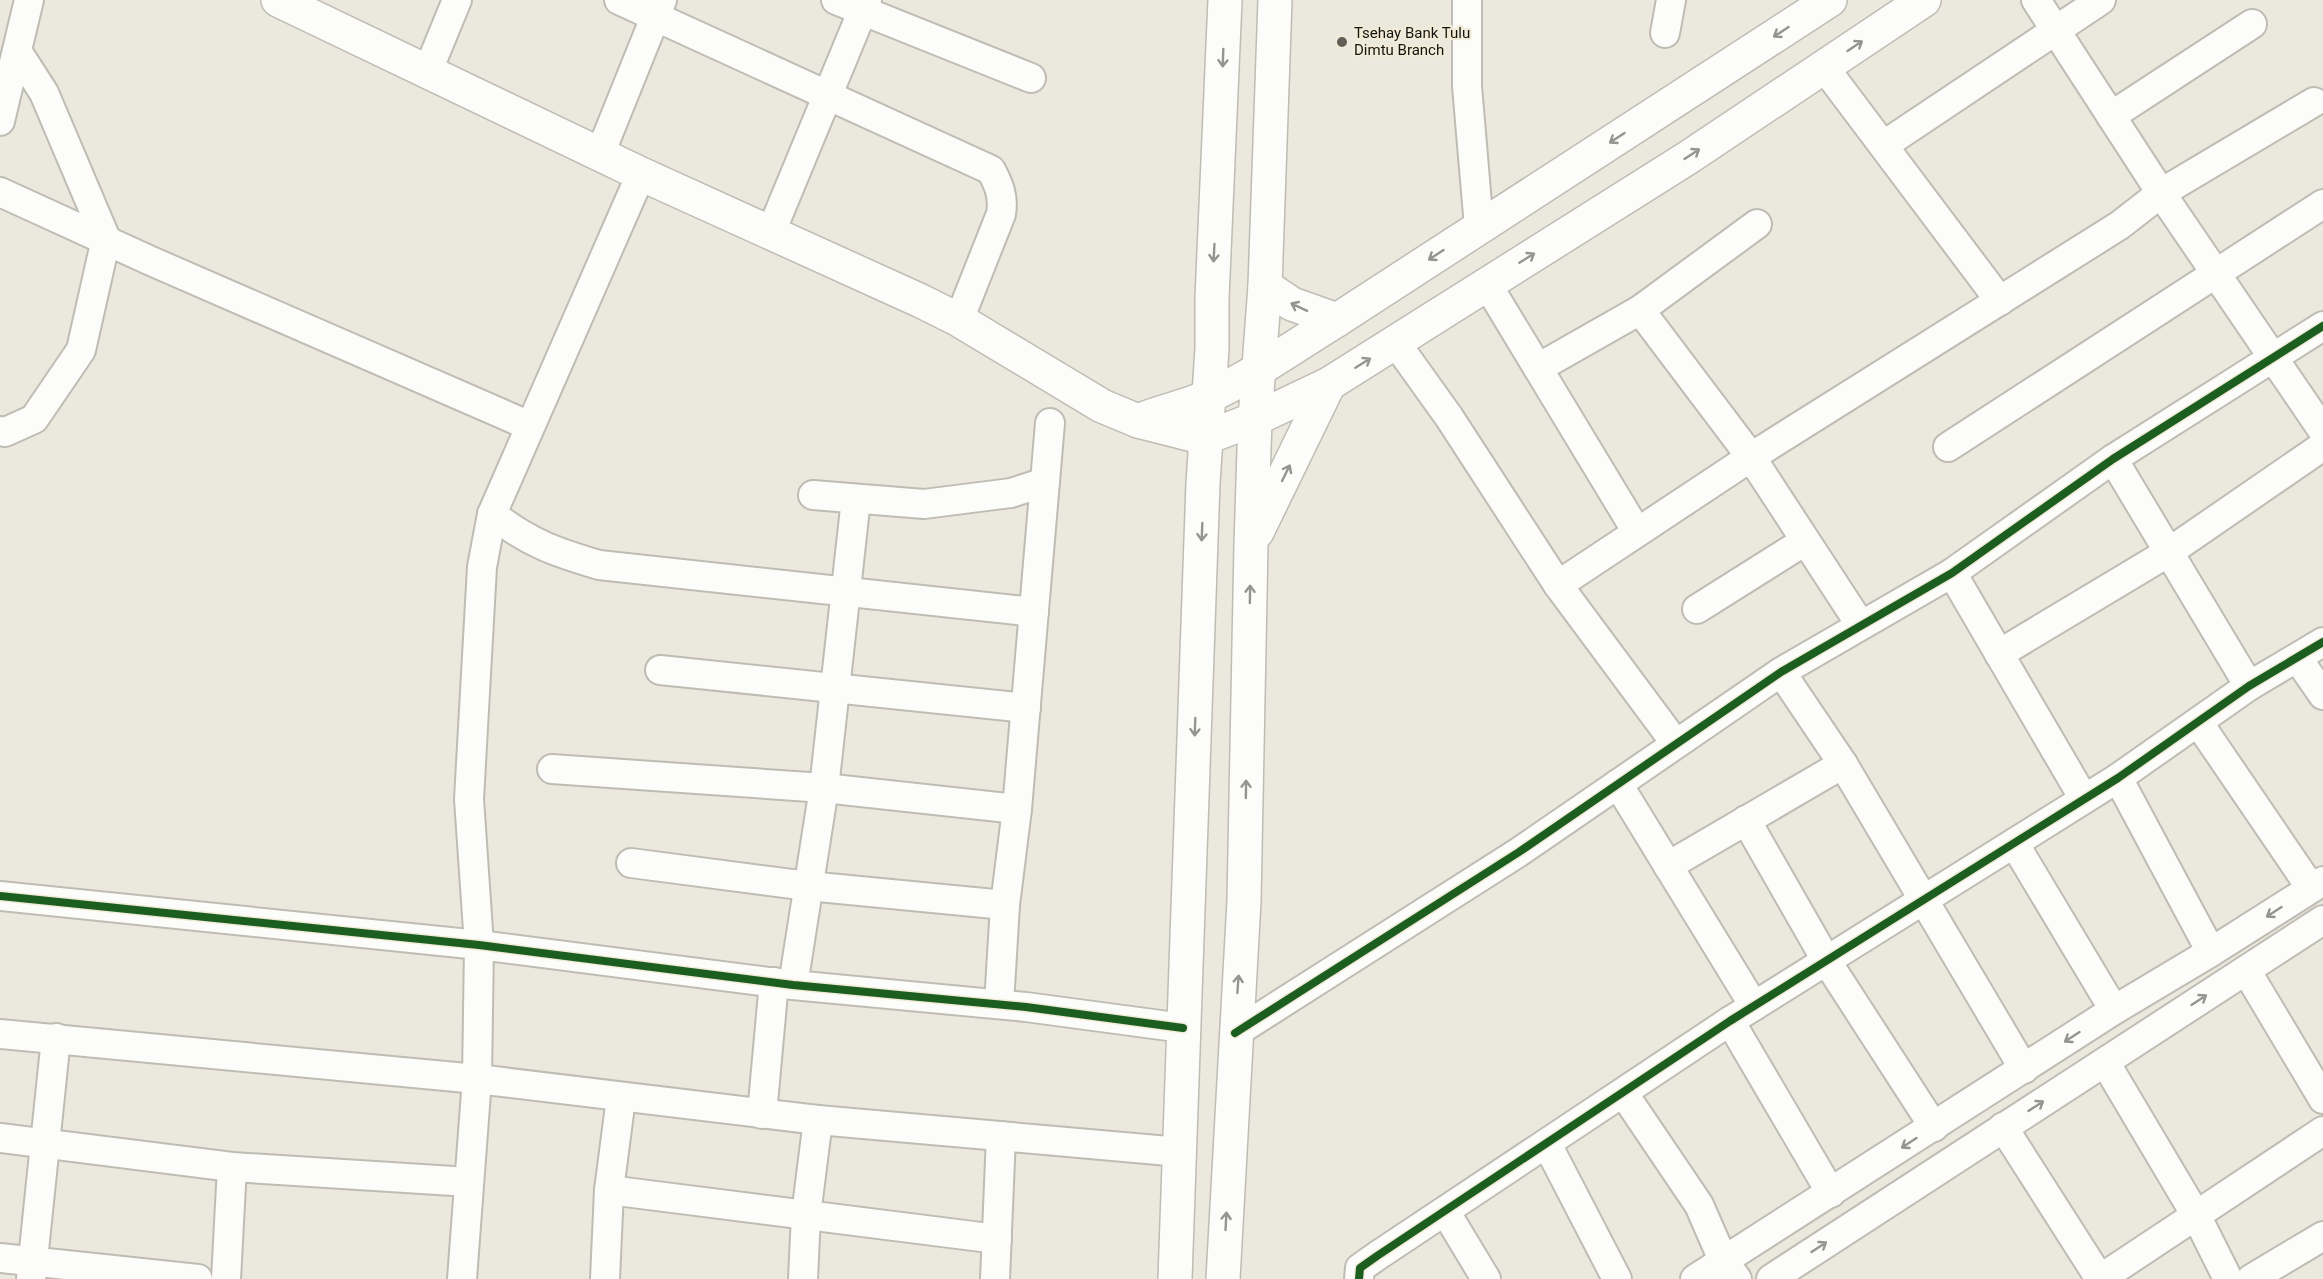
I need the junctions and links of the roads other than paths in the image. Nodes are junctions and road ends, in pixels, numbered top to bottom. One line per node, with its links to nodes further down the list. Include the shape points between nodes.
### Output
1 (29, 0): 19 (street)
2 (278, 0): 21 (main road)
3 (457, 0): 21 (street)
4 (619, 0): 15 (street)
5 (836, 0): 14 (street)
6 (1225, 0): 46 (main road, one-way to 46)
7 (1275, 0): 39 (main road)
8 (1467, 0): 34 (street, via 1467,86)
9 (1669, 0): 18 (street)
10 (1830, 0): 34 (main road, one-way to 34)
11 (1924, 0): 20 (main road, one-way to 11)
12 (2036, 0): 17 (street)
13 (2101, 0): 17 (street)
14 (864, 6): 22 (street); 23 (street)
15 (659, 8): 23 (street); 28 (street)
16 (2252, 24): 25 (street)
17 (2055, 31): 25 (street); 27 (street)
18 (1665, 33)
19 (17, 51): 26 (street); 36 (street, via 44,93)
20 (1824, 67): 27 (street); 38 (main road, one-way to 20)
21 (427, 73): 28 (main road)
22 (1031, 78)
23 (829, 96): 35 (street); 42 (street, via 991,170 1004,202)
24 (2314, 102): 31 (street)
25 (2111, 116): 31 (street)
26 (0, 121)
27 (1884, 146): 40 (street)
28 (600, 154): 29 (main road)
29 (640, 174): 35 (main road); 55 (street)
30 (0, 192): 36 (street)
31 (2160, 193): 37 (street); 40 (street, via 2120,225)
32 (2323, 204): 37 (street)
33 (1757, 224): 41 (street)
34 (1479, 227): 43 (main road, one-way to 43)
35 (771, 232): 42 (main road)
36 (106, 239): 55 (street); 56 (street, via 81,350 34,419)
37 (2216, 272): 47 (street); 60 (street)
38 (1487, 284): 45 (main road); 49 (street)
39 (1266, 286): 43 (main road, one-way to 39, via 1292,304); 48 (main road)
40 (2000, 301): 61 (street)
41 (1640, 310): 49 (street); 61 (street)
42 (959, 320): 52 (main road, via 1083,396)
43 (1337, 320): 48 (main road)
44 (2323, 326): 47 (street)
45 (1396, 342): 50 (main road, one-way to 45); 73 (street)
46 (1212, 349): 51 (main road); 52 (main road)
47 (2272, 358): 57 (street); 62 (street)
48 (1260, 368): 51 (main road); 53 (main road)
49 (1538, 368): 68 (street)
50 (1329, 384): 53 (main road); 70 (main road, one-way to 50)
51 (1208, 397): 52 (main road); 58 (main road)
52 (1154, 419): 58 (main road); 64 (main road)
53 (1255, 419): 58 (main road); 70 (main road)
54 (1050, 423): 63 (street)
55 (530, 426): 67 (street)
56 (0, 431)
57 (2323, 431)
58 (1205, 438): 64 (main road)
59 (2323, 446): 71 (street)
60 (1948, 447)
61 (1751, 457): 68 (street); 69 (street)
62 (2113, 459): 71 (street); 72 (street)
63 (1045, 482): 66 (street, via 1011,493 924,504); 76 (street)
64 (1203, 483): 114 (main road, one-way to 114)
65 (813, 495): 66 (street)
66 (856, 499): 74 (street)
67 (492, 514): 74 (street, via 519,536 599,566); 106 (street, via 482,567 469,799)
68 (1637, 532): 73 (street)
69 (1804, 541): 75 (street); 77 (street)
70 (1251, 544): 115 (main road, one-way to 70, via 1244,901)
71 (2169, 552): 79 (street); 83 (street)
72 (1952, 573): 77 (street); 79 (street)
73 (1558, 585): 88 (street)
74 (846, 590): 76 (street); 84 (street)
75 (1698, 609)
76 (1034, 612): 86 (street)
77 (1860, 624): 82 (street)
78 (2323, 642): 80 (street)
79 (1999, 654): 94 (street)
80 (2298, 659): 83 (street); 85 (street)
81 (660, 670): 84 (street)
82 (1781, 672): 88 (street); 89 (street)
83 (2249, 686): 87 (street)
84 (835, 688): 86 (street); 93 (street)
85 (2323, 695)
86 (1026, 708): 95 (street)
87 (2198, 722): 91 (street); 100 (street)
88 (1676, 744): 92 (street)
89 (1843, 764): 96 (street); 103 (street)
90 (552, 769): 93 (street)
91 (2118, 778): 94 (street); 107 (street)
92 (1618, 784): 99 (street); 115 (street, via 1519,852)
93 (824, 788): 95 (street); 101 (street)
94 (2084, 800): 97 (street)
95 (1017, 809): 104 (street)
96 (1746, 820): 99 (street); 108 (street)
97 (2014, 843): 103 (street); 112 (street)
98 (631, 864): 101 (street)
99 (1668, 866): 113 (street)
100 (2317, 885): 107 (street, one-way to 107)
101 (808, 886): 104 (street); 110 (street)
102 (0, 896): 106 (street)
103 (1923, 899): 108 (street); 119 (street)
104 (1005, 905): 111 (street)
105 (2323, 920): 109 (street)
106 (479, 945): 110 (street); 120 (street)
107 (2211, 952): 112 (street)
108 (1826, 960): 113 (street); 126 (street)
109 (2246, 970): 118 (street, one-way to 109); 123 (street)
110 (783, 983): 111 (street); 124 (street)
111 (999, 1004): 114 (street)
112 (2114, 1010): 119 (street, one-way to 119)
113 (1742, 1014): 121 (street); 137 (street)
114 (1183, 1028): 133 (main road)
115 (1235, 1033): 153 (main road, one-way to 115)
116 (0, 1034): 117 (street)
117 (56, 1038): 120 (street); 131 (street)
118 (2105, 1062): 127 (street, one-way to 118); 140 (street)
119 (2024, 1069): 126 (street)
120 (477, 1079): 122 (street); 135 (street)
121 (1624, 1094): 132 (street); 144 (street, via 1699,1205)
122 (621, 1098): 124 (street); 136 (street)
123 (2323, 1099)
124 (762, 1114): 125 (street)
125 (818, 1120): 129 (street); 139 (street)
126 (1934, 1127): 137 (street, one-way to 137)
127 (2003, 1127): 158 (street, one-way to 127); 159 (street)
128 (2323, 1131): 140 (street)
129 (1001, 1136): 133 (street); 142 (street)
130 (0, 1138): 131 (street)
131 (45, 1143): 134 (street); 145 (street)
132 (1547, 1144): 138 (street); 156 (street)
133 (1180, 1152): 152 (main road)
134 (232, 1167): 135 (street); 147 (street)
135 (470, 1182): 148 (street)
136 (609, 1190): 139 (street); 149 (street)
137 (1831, 1193): 144 (street)
138 (1444, 1211): 154 (street, via 1360,1268); 155 (street)
139 (806, 1215): 142 (street); 150 (street)
140 (2197, 1216): 159 (street); 160 (street)
141 (2323, 1236): 161 (street)
142 (997, 1239): 151 (street)
143 (0, 1258): 145 (street)
144 (1730, 1270): 157 (street)
145 (31, 1271): 146 (street)
146 (198, 1279)
147 (226, 1279)
148 (462, 1279)
149 (605, 1279)
150 (803, 1279)
151 (995, 1279)
152 (1175, 1279)
153 (1223, 1279)
154 (1359, 1279)
155 (1486, 1279)
156 (1617, 1279)
157 (1695, 1279)
158 (1771, 1279)
159 (2100, 1279)
160 (2228, 1279)
161 (2251, 1279)

